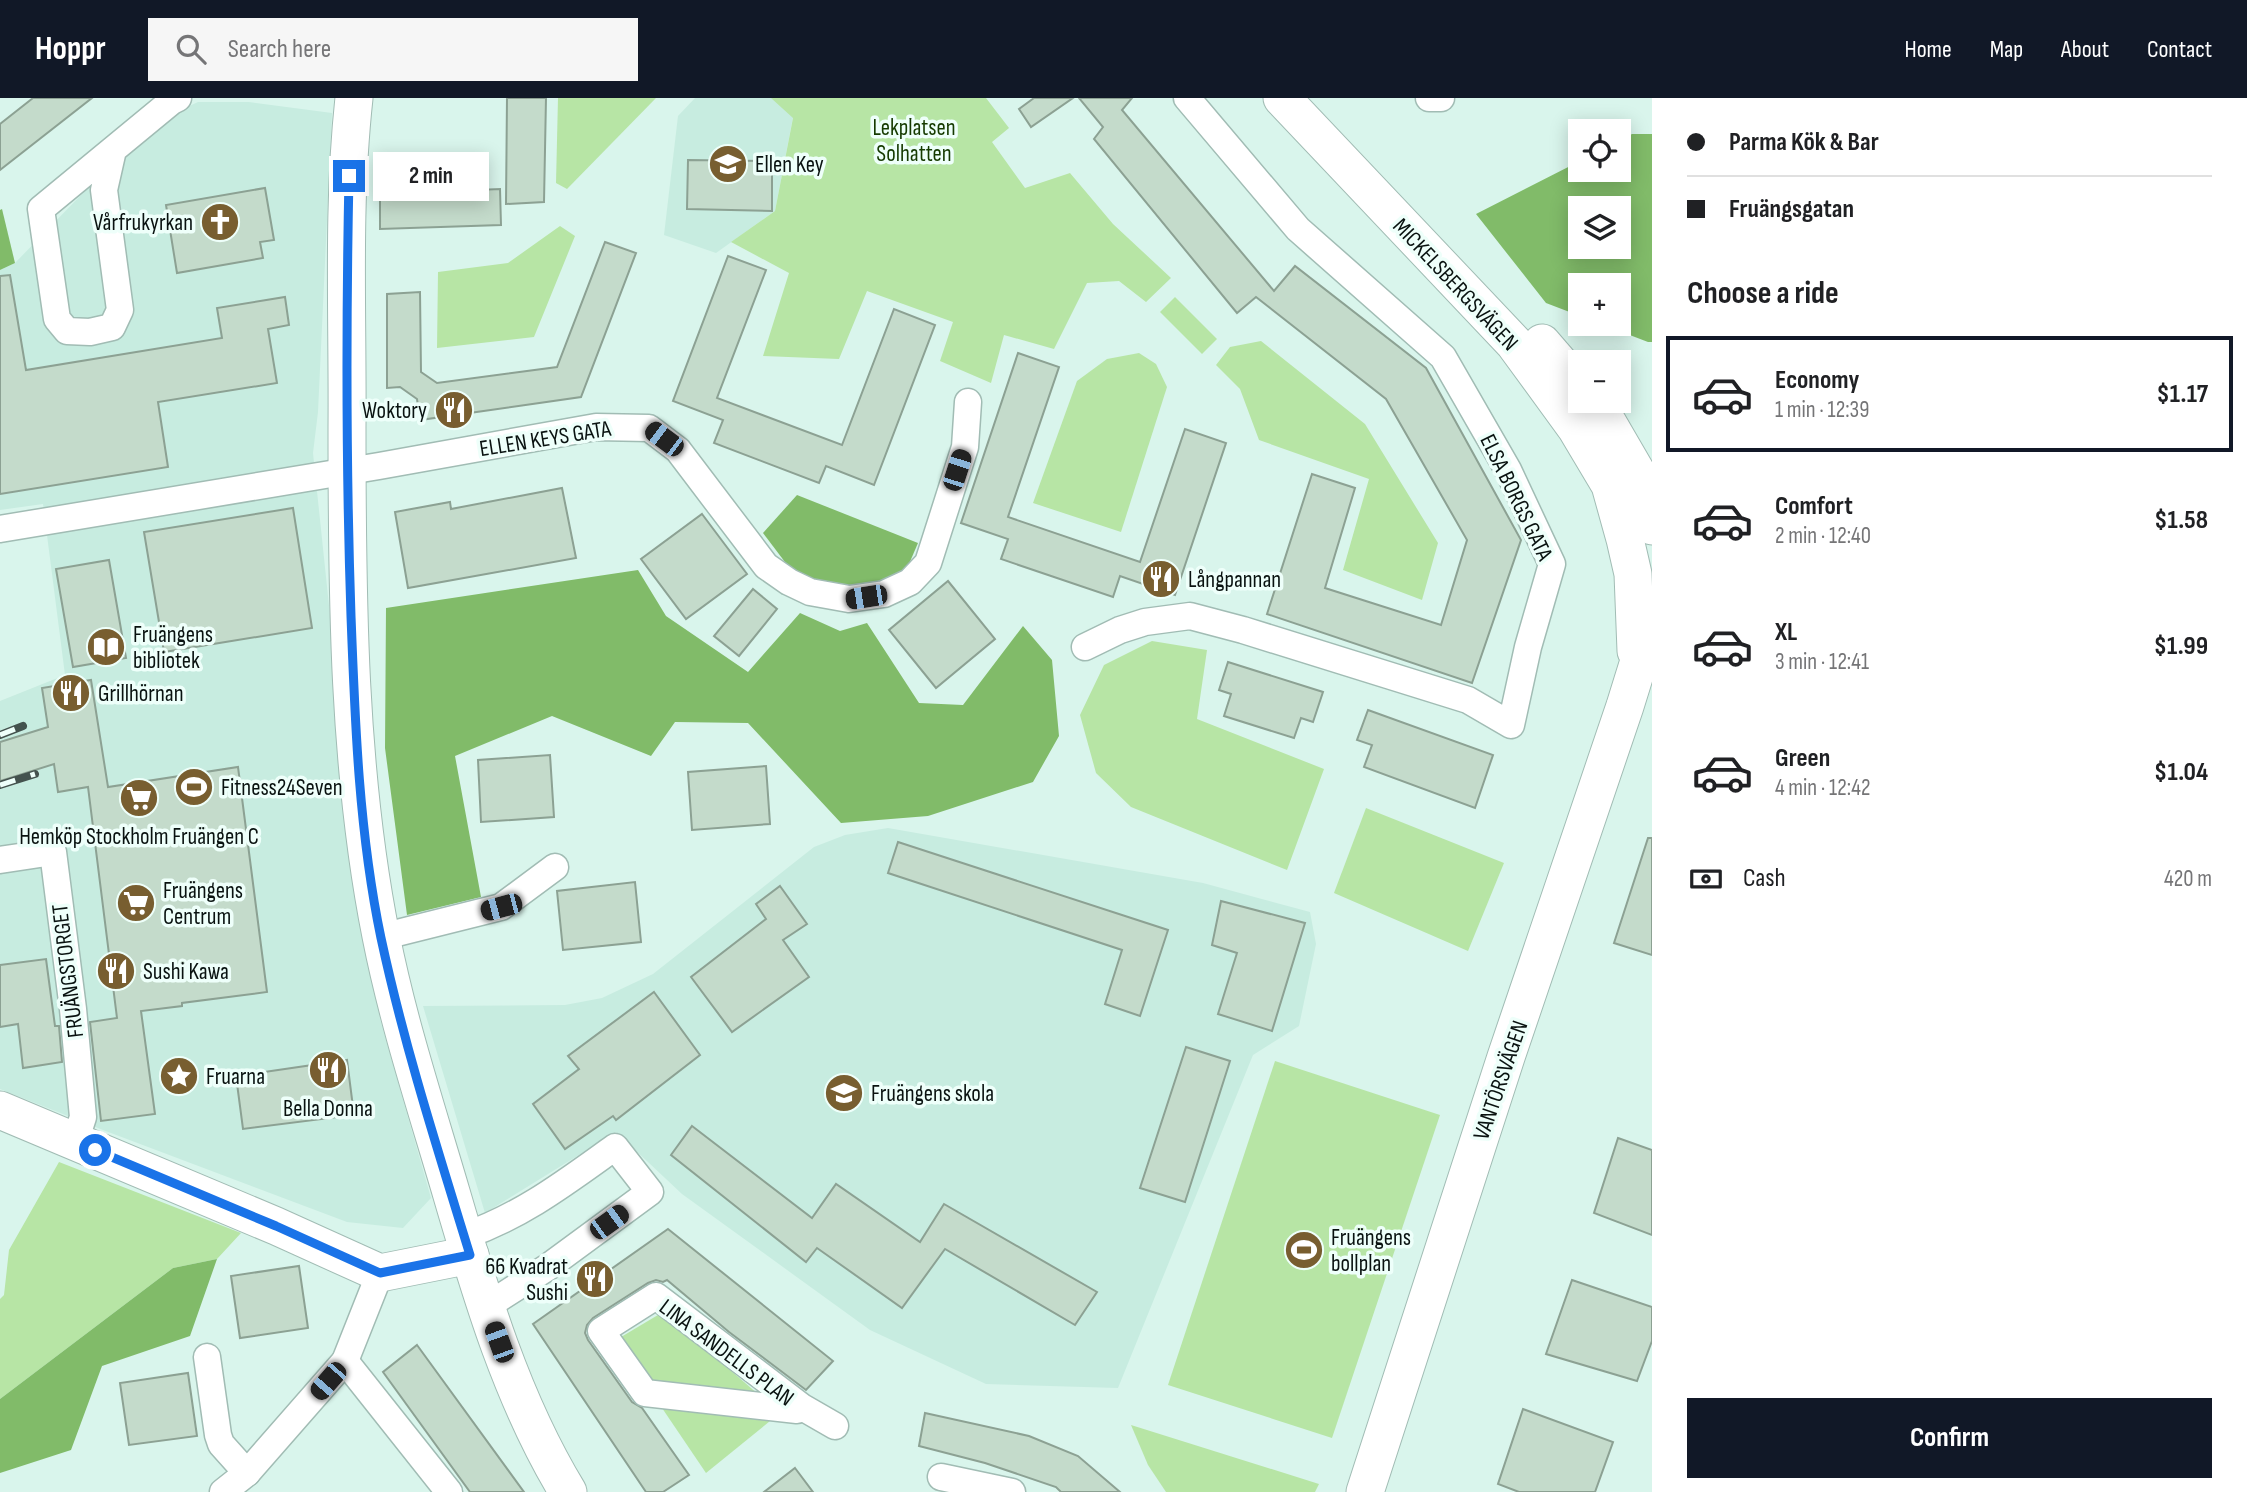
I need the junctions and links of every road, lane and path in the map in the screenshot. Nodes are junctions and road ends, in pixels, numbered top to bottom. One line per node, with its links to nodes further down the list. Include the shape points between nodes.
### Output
1 (178, 98): 8 (street)
2 (1187, 98): 17 (street, ELSA BORGS GATA, via 1298,229 1443,358 1508,470 1552,564 1511,724 1468,699 1190,616 1145,622)
3 (1282, 98): 13 (street, MICKELSBERGSVÄGEN, via 1514,343 1576,428)
4 (1309, 98): 9 (street, MICKELSBERGSVÄGEN)
5 (1429, 98): 6 (street)
6 (1441, 98)
7 (348, 99): 12 (street)
8 (113, 150): 8 (street, via 41,209 57,319 66,331 112,327 120,310 104,190)
9 (1568, 373)
10 (968, 402): 12 (street, ELLEN KEYS GATA, via 965,447 928,564 910,582 884,594 849,599 810,592 766,566 678,450 649,428 596,426)
11 (1602, 413): 13 (street)
12 (346, 471): 15 (street, ELLEN KEYS GATA); 21 (street, via 356,747)
13 (1633, 476): 14 (street); 18 (street, VANTÖRSVÄGEN)
14 (1652, 526)
15 (0, 529)
16 (1652, 619): 18 (street, VANTÖRSVÄGEN)
17 (1085, 647)
18 (1636, 669): 37 (street, VANTÖRSVÄGEN)
19 (0, 860): 23 (street, FRUÄNGSTORGET, via 53,852 83,1117)
20 (555, 867): 21 (street, via 501,907)
21 (381, 937): 24 (street, via 408,1048)
22 (0, 1110): 23 (street)
23 (75, 1142): 25 (street)
24 (467, 1246): 25 (street); 26 (street); 26 (street, via 615,1147 650,1192)
25 (380, 1273): 28 (street)
26 (487, 1306): 35 (street, via 524,1409)
27 (207, 1356): 31 (street, via 221,1444)
28 (345, 1362): 31 (street); 34 (street)
29 (797, 1410): 30 (street, LINA SANDELLS PLAN, via 645,1393 601,1331 656,1296 802,1407)
30 (835, 1426)
31 (247, 1473): 33 (street)
32 (941, 1476): 36 (street)
33 (223, 1492)
34 (449, 1492)
35 (568, 1492)
36 (1012, 1492)
37 (1365, 1492)

